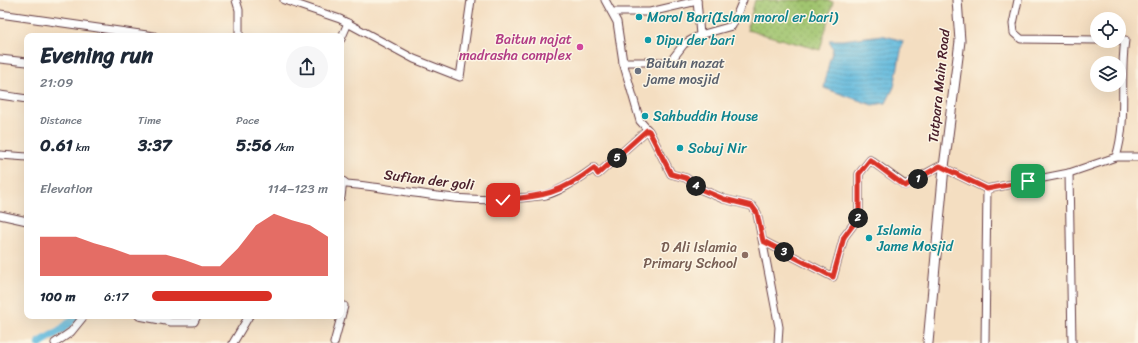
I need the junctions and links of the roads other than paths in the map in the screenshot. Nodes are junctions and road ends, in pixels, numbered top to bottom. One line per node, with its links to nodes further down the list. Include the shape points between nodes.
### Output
1 (236, 0): 13 (street, via 239,10)
2 (284, 0): 11 (street)
3 (471, 0): 11 (street, via 460,77 414,59)
4 (605, 0): 9 (street)
5 (743, 0): 15 (street, via 732,26)
6 (957, 0): 28 (street, Tutpara Main Road, via 960,41)
7 (1018, 0): 16 (street, via 1014,33 1020,39)
8 (697, 1): 9 (street, via 650,12); 15 (street)
9 (612, 12): 20 (street, via 617,22)
10 (0, 14): 12 (street)
11 (348, 23): 14 (street)
12 (133, 33)
13 (239, 33)
14 (344, 33)
15 (700, 35): 20 (street, via 684,44 670,62)
16 (1090, 40)
17 (1124, 48): 26 (street, via 1122,140)
18 (0, 59): 19 (street)
19 (24, 62)
20 (623, 62): 23 (street, via 640,122)
21 (0, 95): 22 (street)
22 (24, 99)
23 (647, 130): 30 (street, Sufian der goli, via 598,174 594,168 561,189 545,195 503,200 458,199); 34 (street, via 671,174 686,178 700,189 724,199 752,206 757,213)
24 (0, 155): 25 (street)
25 (24, 157)
26 (1116, 157): 27 (street); 29 (street)
27 (1138, 157)
28 (942, 166): 31 (street); 34 (street, via 905,186 870,160 859,174 859,217 844,237 833,277); 44 (street, Tutpara Main Road)
29 (1069, 173): 31 (street); 46 (street)
30 (344, 182)
31 (987, 189): 45 (street)
32 (0, 215): 33 (street)
33 (24, 220)
34 (763, 241): 43 (street, via 779,327)
35 (82, 319): 40 (street, via 71,332)
36 (155, 319): 37 (street, via 194,322)
37 (196, 319)
38 (247, 319): 41 (street)
39 (340, 319): 42 (street)
40 (55, 343)
41 (233, 343)
42 (334, 343)
43 (778, 343)
44 (928, 343)
45 (985, 343)
46 (1072, 343)

